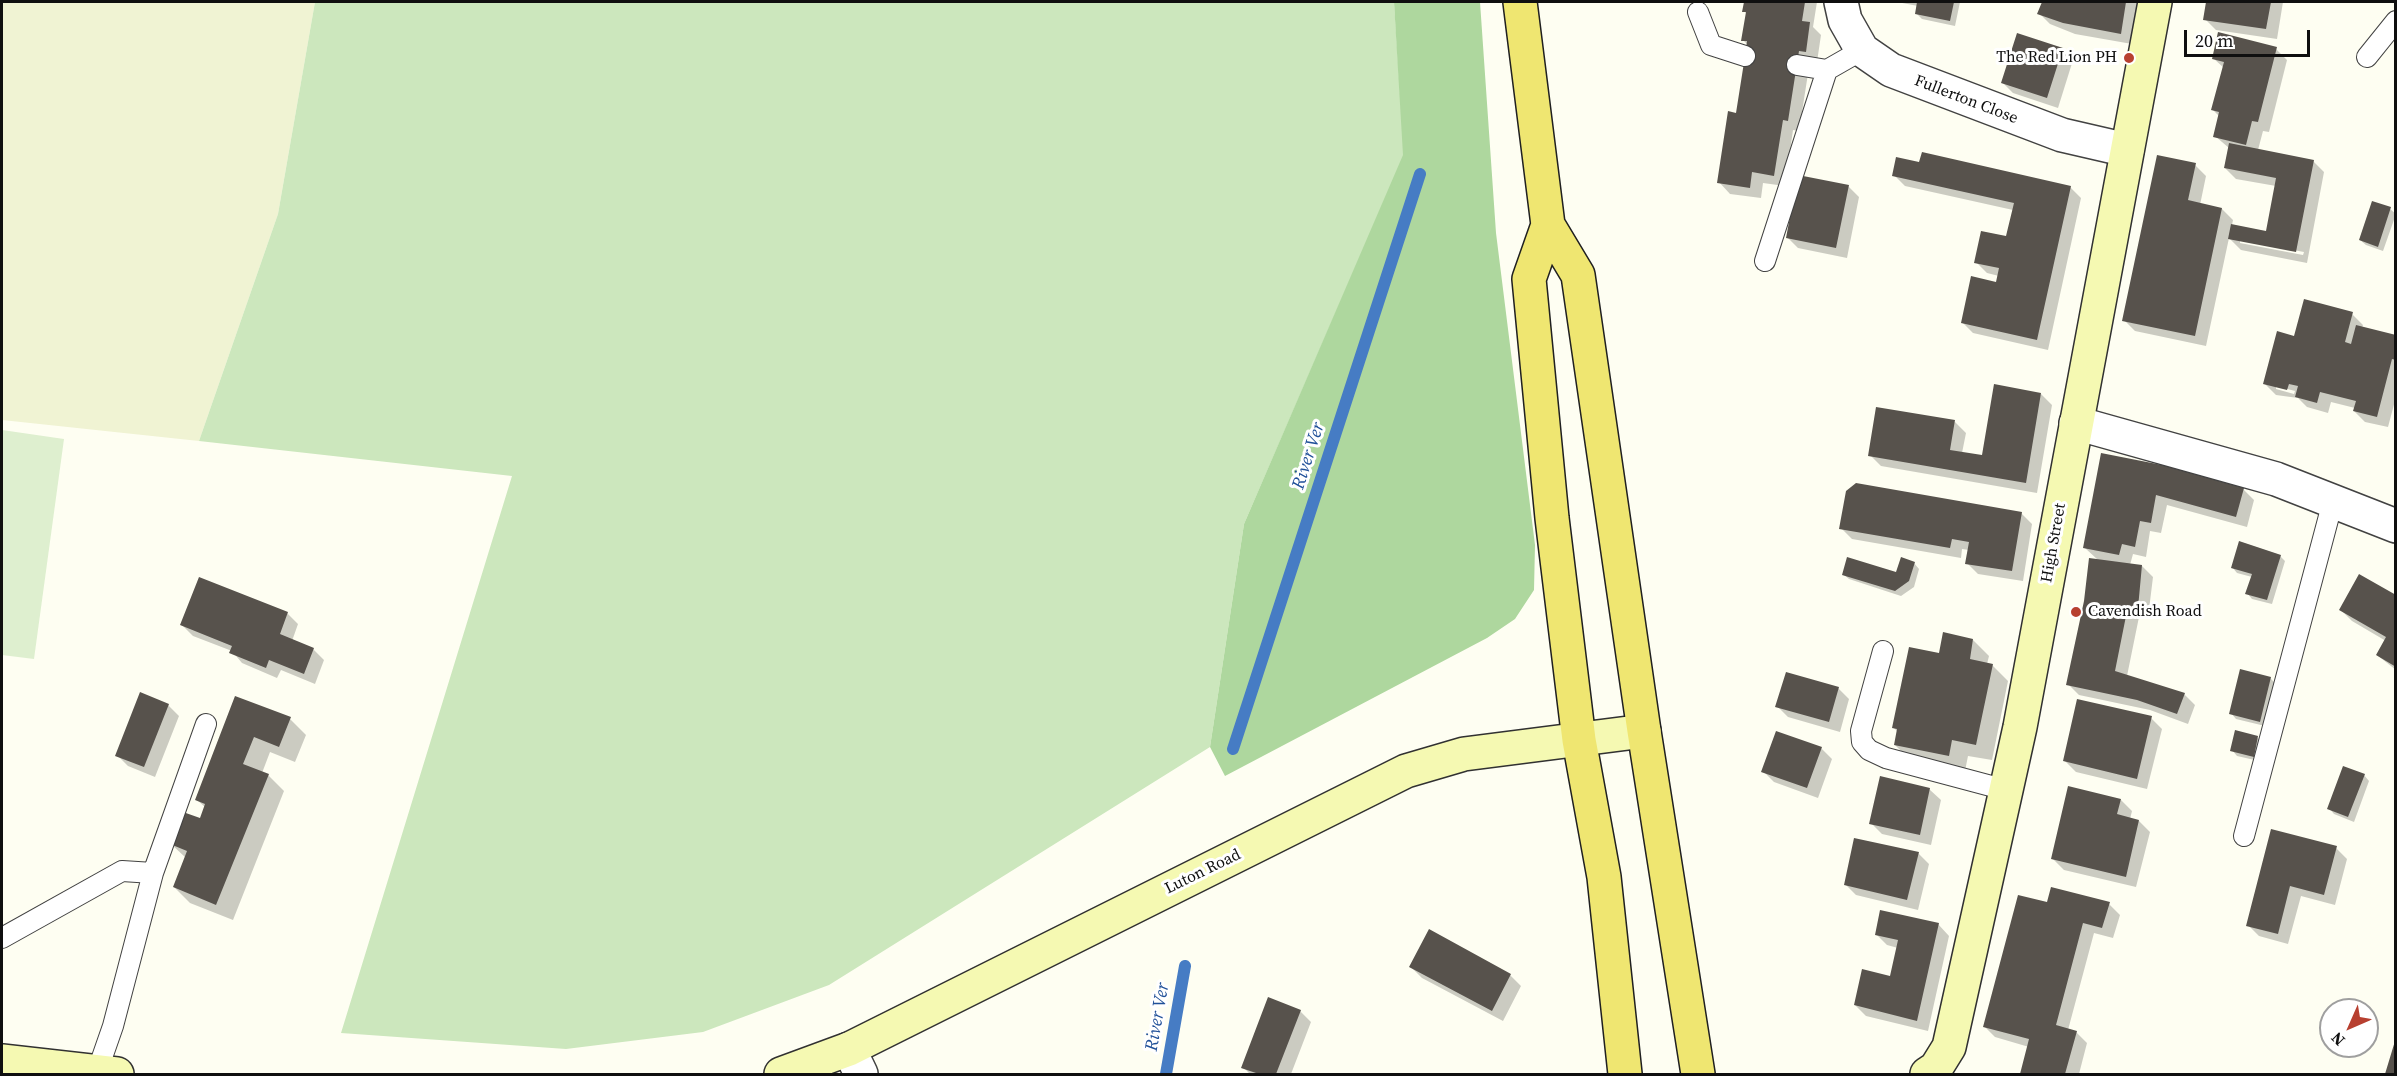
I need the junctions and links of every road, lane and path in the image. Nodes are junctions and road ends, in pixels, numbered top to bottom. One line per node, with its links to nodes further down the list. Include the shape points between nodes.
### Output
1 (1520, 2): 12 (main road)
2 (1842, 2): 6 (street, Fullerton Close, via 1845,20)
3 (2155, 2): 11 (street, High Street)
4 (1698, 12): 7 (lane, via 1711,45)
5 (2396, 21): 8 (lane)
6 (1862, 50): 10 (lane); 11 (street, Fullerton Close, via 1891,70 2008,117)
7 (1745, 56)
8 (2367, 57)
9 (1797, 65): 10 (lane)
10 (1827, 70): 13 (lane)
11 (2127, 150): 14 (street, High Street)
12 (1548, 225): 19 (main road, via 1578,275); 20 (main road, via 1529,279)
13 (1765, 261)
14 (2076, 423): 15 (street, via 2276,479); 21 (street, High Street)
15 (2333, 501): 16 (street); 22 (lane)
16 (2396, 526)
17 (1883, 651): 21 (lane, via 1861,731 1869,750)
18 (206, 724): 23 (lane)
19 (1644, 730): 20 (street, Luton Road); 30 (main road)
20 (1579, 740): 26 (street, Luton Road, via 1464,754 1406,771); 29 (main road, via 1604,877)
21 (2006, 790): 31 (street, High Street, via 1948,1047 1936,1068)
22 (2244, 836)
23 (153, 873): 24 (lane, via 122,871); 27 (lane, via 113,1026)
24 (2, 938)
25 (2, 1061): 27 (street)
26 (855, 1062): 28 (street, Luton Road)
27 (107, 1073)
28 (781, 1074)
29 (1624, 1074)
30 (1698, 1074)
31 (1927, 1074)

